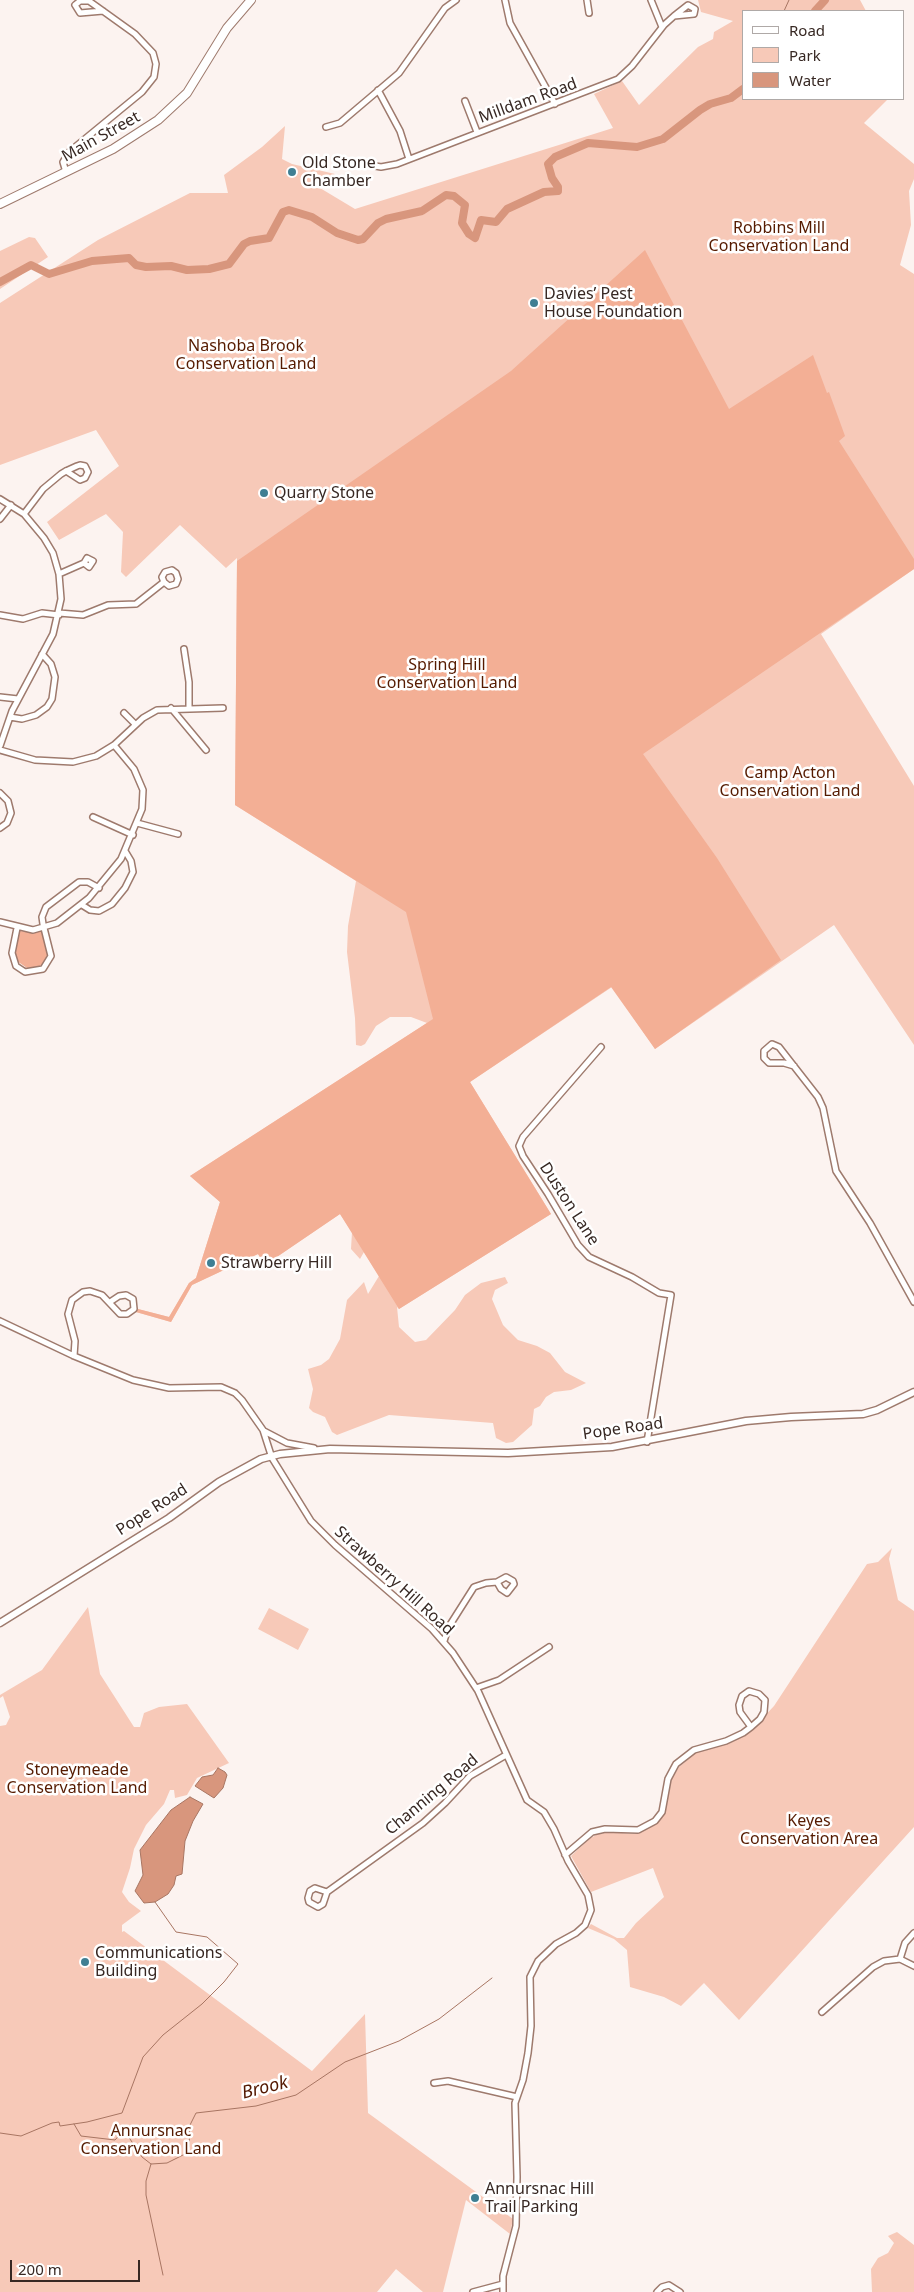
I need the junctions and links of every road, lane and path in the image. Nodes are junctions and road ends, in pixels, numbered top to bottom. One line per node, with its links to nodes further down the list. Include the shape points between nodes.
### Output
1 (251, 0): 17 (main road, Main Street, via 227,28 187,93 158,120 113,149)
2 (456, 0): 10 (street, via 446,8 399,72)
3 (504, 0): 12 (street, via 510,23)
4 (587, 0): 7 (street)
5 (651, 0): 9 (street)
6 (103, 10): 6 (street, via 89,1 75,4 80,13); 17 (street, via 154,53 154,77 142,92 69,152 64,162)
7 (590, 13)
8 (674, 16): 9 (street, Milldam Road)
9 (662, 27): 12 (street, Milldam Road, via 624,75)
10 (378, 90): 13 (street, via 340,123); 15 (street, via 400,130)
11 (465, 101): 14 (street)
12 (555, 104): 14 (street, Milldam Road)
13 (326, 127)
14 (477, 132): 15 (street, Milldam Road)
15 (408, 159): 16 (street, Milldam Road, via 381,167)
16 (364, 164)
17 (66, 172): 18 (main road, Main Street)
18 (0, 204)
19 (66, 471): 22 (street, via 43,489)
20 (0, 499): 21 (street)
21 (11, 505): 22 (street); 23 (street)
22 (24, 514): 25 (street, via 44,538)
23 (0, 519)
24 (84, 563): 25 (street)
25 (59, 574): 27 (street)
26 (164, 582): 27 (street, via 136,604 108,605 83,615)
27 (59, 614): 28 (street, via 42,613 23,619); 30 (street)
28 (0, 615)
29 (184, 649): 34 (street, via 190,682)
30 (42, 654): 32 (street); 37 (street, via 51,664 55,677 52,699 36,715 22,719)
31 (0, 697): 32 (street)
32 (18, 699): 37 (street)
33 (171, 708): 34 (street); 38 (street, via 150,713); 42 (street)
34 (189, 708): 35 (street)
35 (223, 708)
36 (124, 713): 38 (street)
37 (10, 717): 40 (street)
38 (135, 724): 39 (street)
39 (114, 745): 41 (street, via 96,756 73,762 35,760); 45 (street, via 141,782 143,796)
40 (0, 746)
41 (0, 750)
42 (206, 750)
43 (0, 793): 46 (street, via 8,801 11,813 9,820)
44 (93, 818): 48 (street)
45 (137, 824): 47 (street); 48 (street)
46 (0, 828)
47 (178, 834)
48 (133, 835): 49 (street)
49 (125, 851): 50 (street); 51 (street, via 133,872 116,899 98,912)
50 (99, 888): 51 (street); 54 (street, via 84,881 73,885 46,907 42,917)
51 (82, 905): 54 (street)
52 (0, 922): 53 (street)
53 (17, 928): 54 (street); 54 (street, via 13,960 20,969 31,972 43,969 51,956)
54 (44, 928)
55 (601, 1047): 63 (street, Duston Lane, via 519,1146 578,1245 589,1257 659,1293 671,1295)
56 (794, 1066): 56 (street, via 769,1063 764,1058 764,1051 775,1044); 58 (street, via 823,1108 836,1171 842,1183 870,1223)
57 (110, 1302): 57 (street, via 120,1314 134,1309 133,1299 126,1295); 60 (street, via 90,1291 72,1300 68,1314 75,1341)
58 (914, 1302)
59 (0, 1321): 60 (street, Strawberry Hill Road)
60 (74, 1356): 62 (street, Strawberry Hill Road, via 120,1376 150,1384 169,1388 221,1387 242,1400)
61 (914, 1392): 63 (street, Pope Road, via 863,1414 746,1421)
62 (263, 1430): 64 (street, Pope Road, via 296,1446); 65 (street, Strawberry Hill Road)
63 (647, 1442): 64 (street, Pope Road, via 508,1453)
64 (330, 1449): 65 (street, Pope Road)
65 (271, 1456): 67 (street, Pope Road, via 219,1482 169,1518); 68 (street, Strawberry Hill Road, via 303,1509 325,1536)
66 (497, 1582): 68 (street, via 474,1587 448,1628)
67 (0, 1623)
68 (444, 1642): 70 (street, Strawberry Hill Road)
69 (549, 1647): 70 (street, via 499,1680)
70 (476, 1688): 72 (street, Strawberry Hill Road)
71 (751, 1727): 71 (street, via 760,1719 766,1705 762,1696 749,1691 742,1696 739,1705); 73 (street, via 726,1741 694,1750 676,1764 668,1779 662,1812 646,1827 632,1831 600,1830 585,1837)
72 (506, 1755): 73 (street, Strawberry Hill Road, via 527,1800 549,1819); 74 (street, Channing Road, via 474,1772 423,1823)
73 (565, 1856): 80 (street, Strawberry Hill Road, via 588,1895 591,1910 585,1925 547,1952 533,1968 530,1977 532,2026 523,2080)
74 (327, 1892)
75 (914, 1932): 76 (street, via 905,1943)
76 (900, 1959): 77 (street); 78 (street, via 884,1961 873,1967)
77 (914, 1966)
78 (822, 2012)
79 (434, 2083): 80 (street, via 448,2081)
80 (516, 2097): 81 (street, Strawberry Hill Road, via 516,2216)
81 (502, 2284): 82 (street); 83 (street, Strawberry Hill Road)
82 (473, 2292)
83 (503, 2292)
84 (658, 2292): 85 (street, via 669,2286)
85 (680, 2292)

